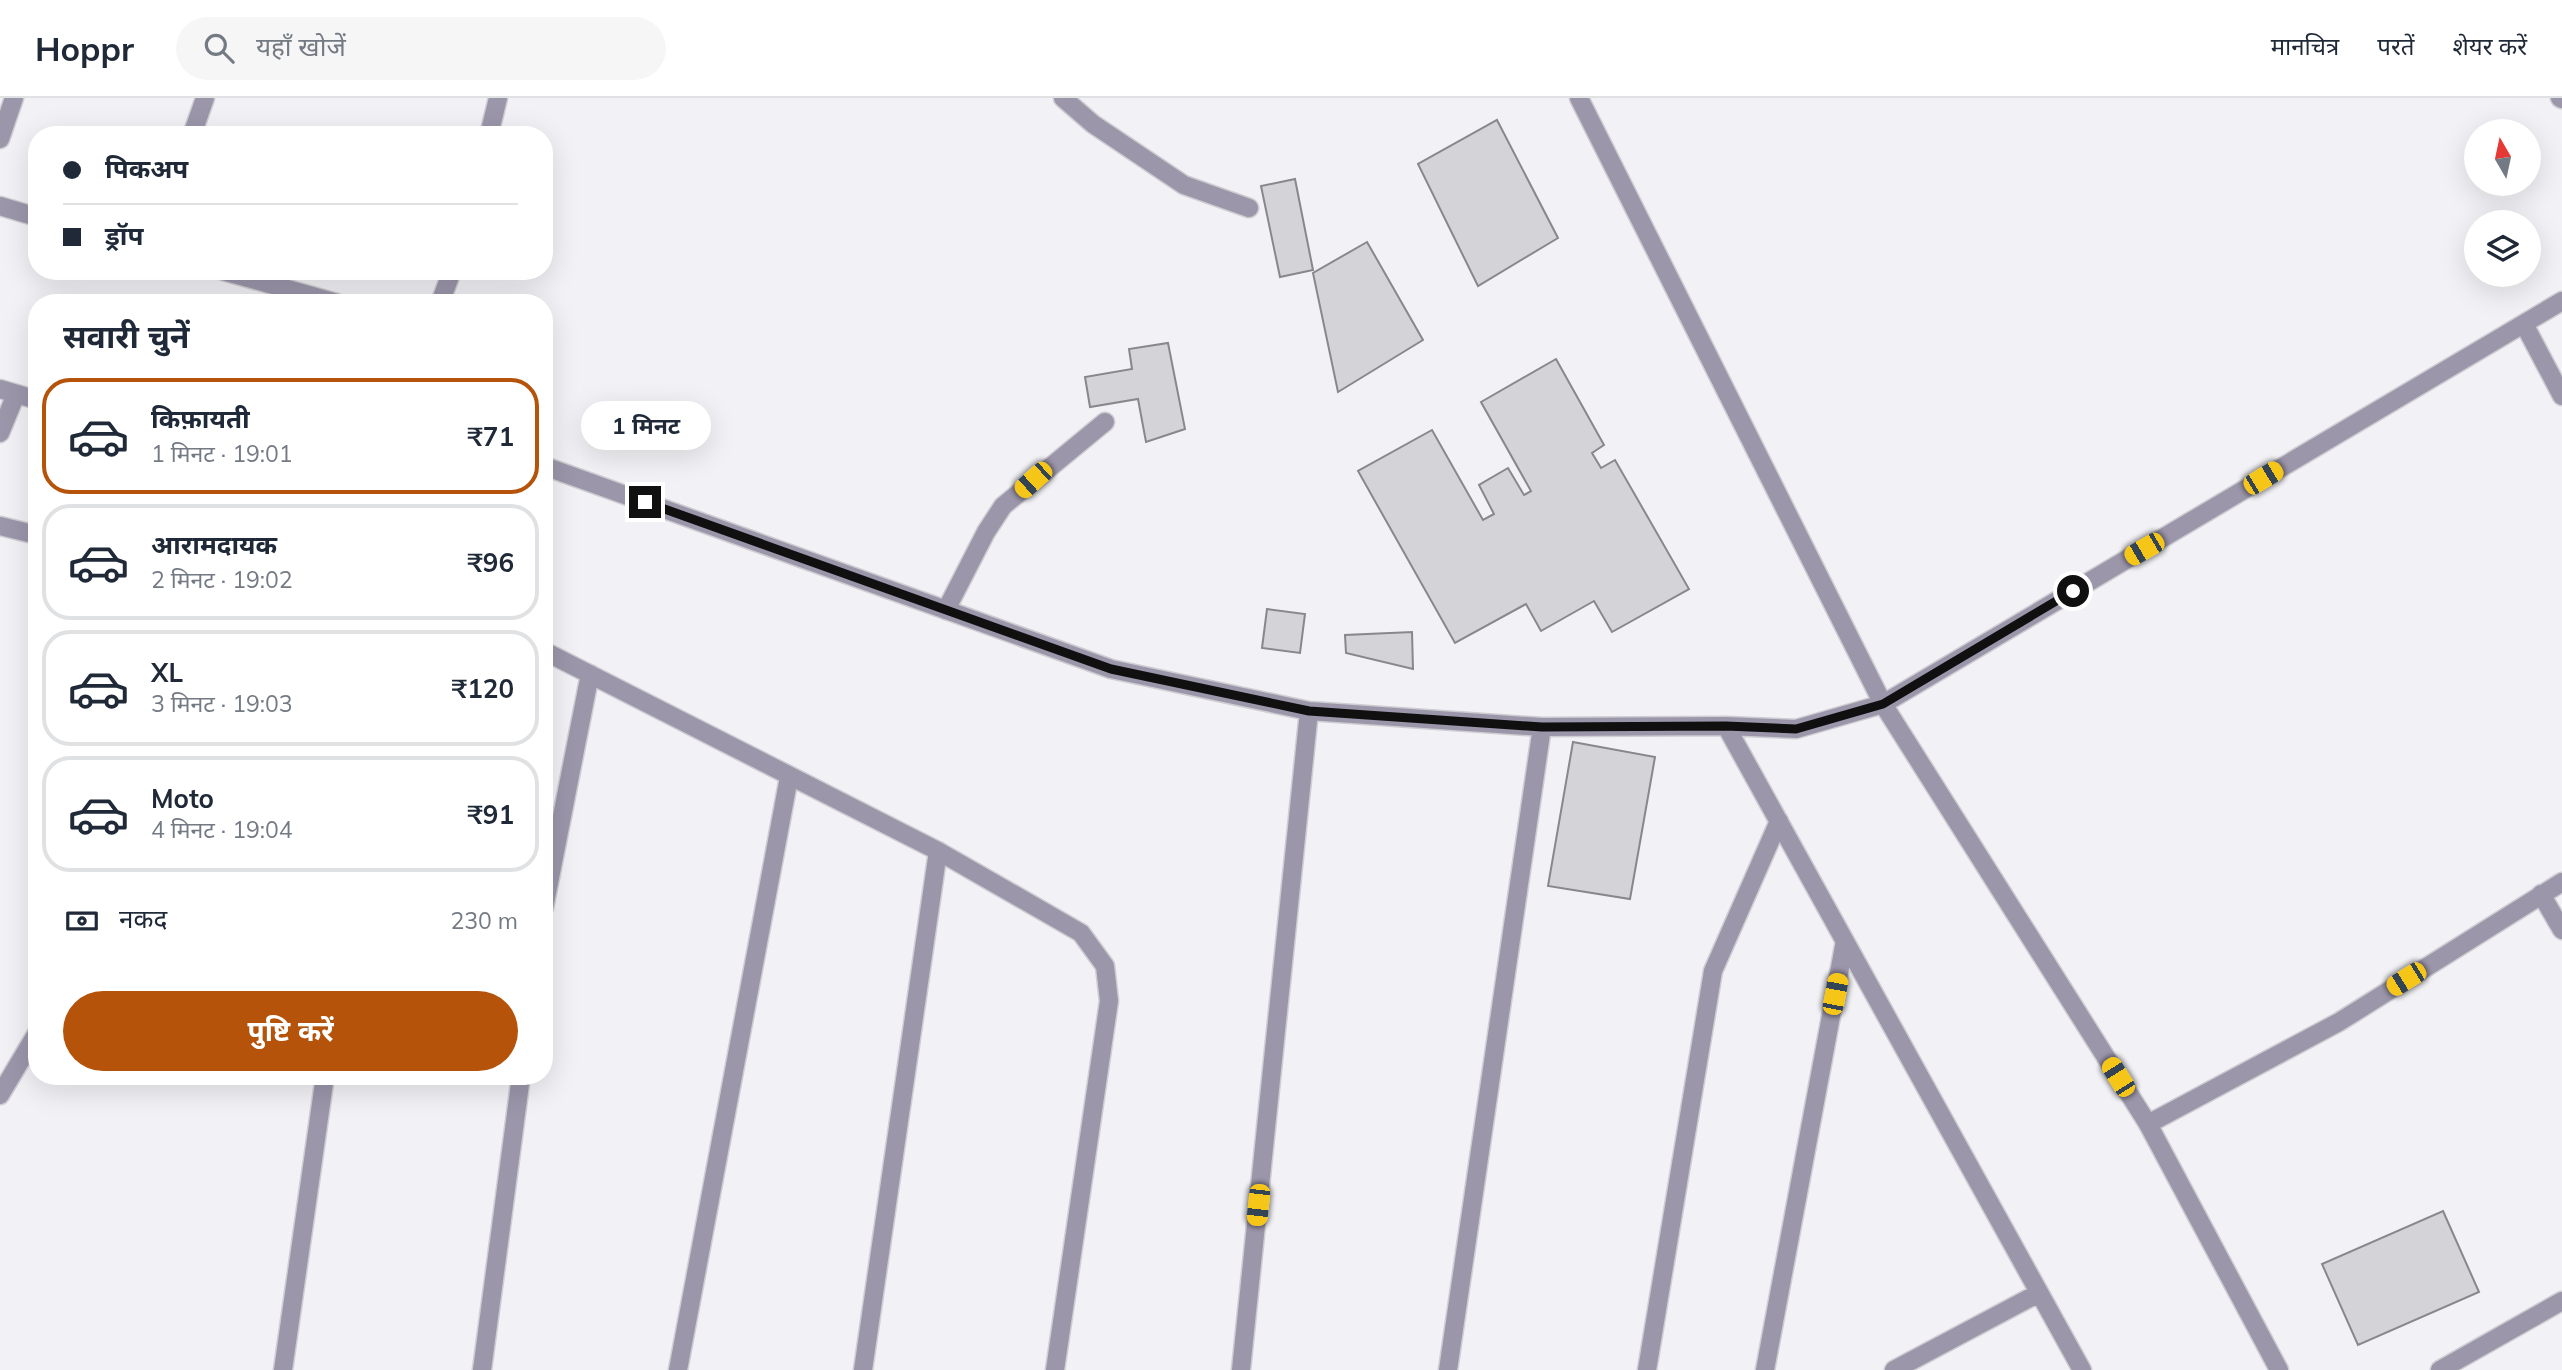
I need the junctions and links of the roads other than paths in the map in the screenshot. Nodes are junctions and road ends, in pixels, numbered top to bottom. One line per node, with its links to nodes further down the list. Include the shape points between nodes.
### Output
1 (14, 98): 8 (street)
2 (205, 98): 6 (street)
3 (498, 98): 7 (street)
4 (1063, 98): 10 (street, via 1093,124 1184,185)
5 (1579, 98): 27 (street)
6 (195, 126)
7 (491, 126)
8 (0, 139)
9 (0, 206): 11 (street)
10 (1249, 208)
11 (28, 214)
12 (255, 280): 13 (street)
13 (305, 294)
14 (2562, 301): 15 (street)
15 (2524, 324): 17 (street); 27 (street)
16 (8, 391): 18 (street); 20 (street)
17 (2562, 396)
18 (28, 397)
19 (1105, 422): 24 (street, via 1003,506)
20 (0, 433)
21 (553, 469): 24 (street)
22 (0, 526): 23 (street)
23 (28, 533)
24 (946, 610): 28 (street, via 1111,669)
25 (553, 656): 26 (street)
26 (590, 674): 31 (street); 34 (street)
27 (1883, 704): 29 (street, via 1796,729); 43 (street)
28 (1309, 711): 30 (street); 51 (street)
29 (1726, 726): 30 (street); 32 (street)
30 (1542, 727): 52 (street)
31 (789, 777): 33 (street); 48 (street)
32 (1779, 821): 38 (street); 53 (street, via 1713,971)
33 (938, 851): 49 (street); 50 (street, via 1081,933 1105,966 1109,1001)
34 (553, 862)
35 (2562, 882): 36 (street)
36 (2541, 894): 37 (street); 43 (street, via 2339,1022)
37 (2562, 930)
38 (1845, 940): 44 (street); 54 (street)
39 (28, 1048): 42 (street)
40 (323, 1085): 46 (street)
41 (520, 1085): 47 (street)
42 (0, 1095)
43 (2148, 1124): 57 (street)
44 (2039, 1293): 55 (street); 56 (street)
45 (2562, 1301): 58 (street)
46 (283, 1370)
47 (482, 1370)
48 (678, 1370)
49 (863, 1370)
50 (1055, 1370)
51 (1241, 1370)
52 (1448, 1370)
53 (1647, 1370)
54 (1765, 1370)
55 (1894, 1370)
56 (2082, 1370)
57 (2279, 1370)
58 (2440, 1370)

